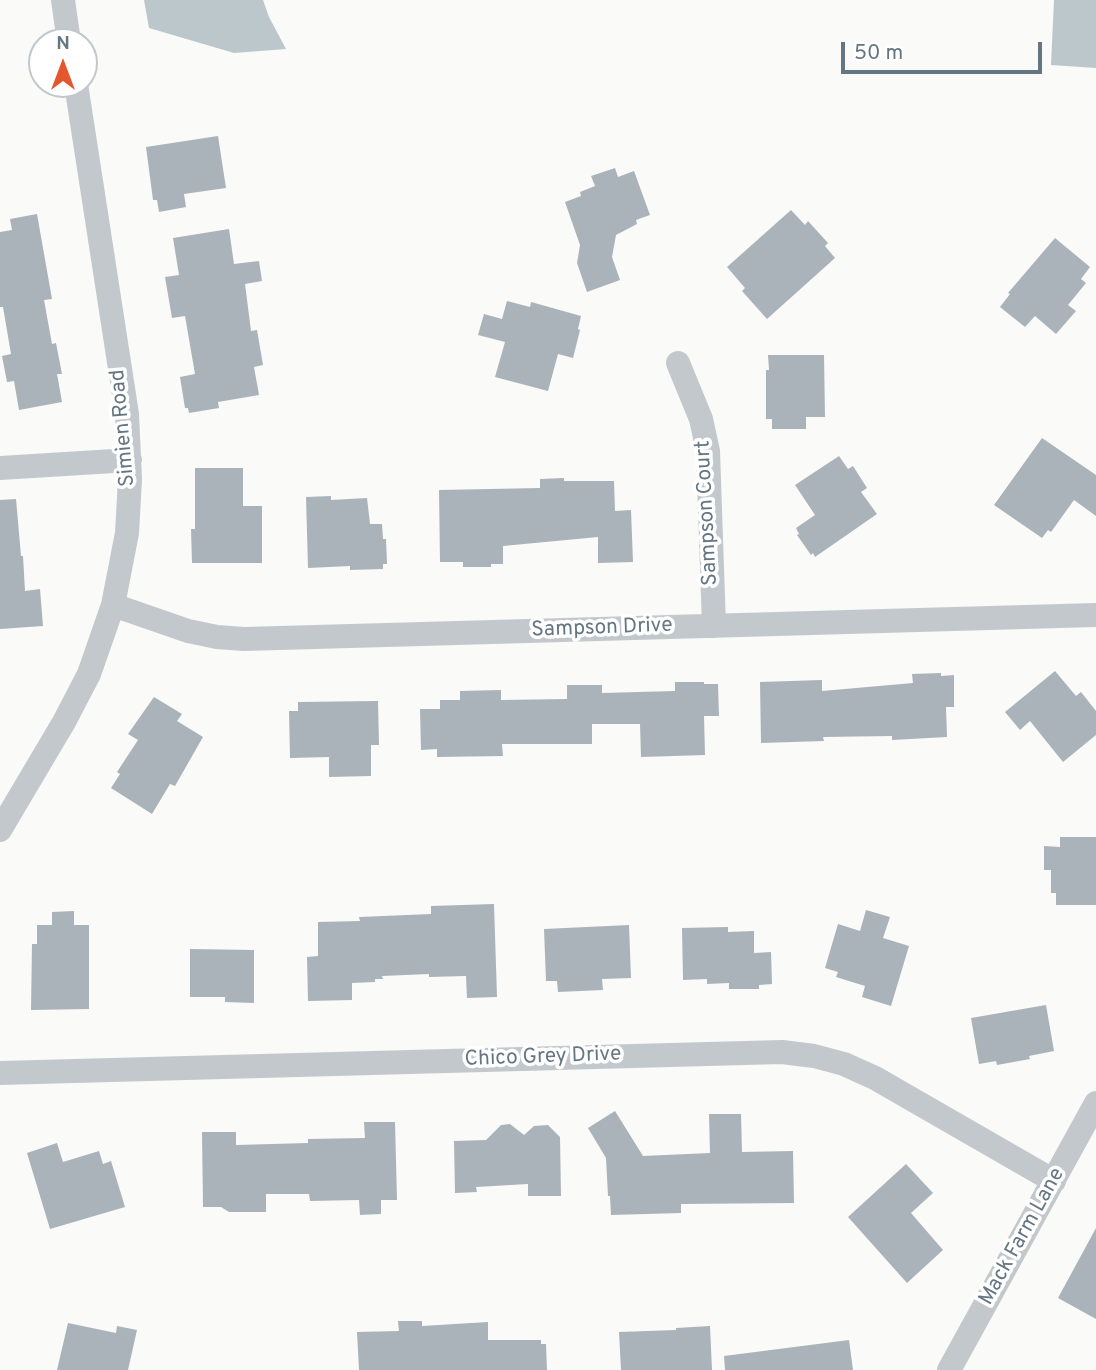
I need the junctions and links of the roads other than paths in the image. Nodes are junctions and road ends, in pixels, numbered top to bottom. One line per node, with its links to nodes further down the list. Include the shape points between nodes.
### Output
1 (62, 0): 2 (street)
2 (67, 28)
3 (78, 98): 5 (street, Simien Road, via 127,414)
4 (678, 363): 9 (street, Sampson Court, via 708,450)
5 (130, 460): 6 (street); 7 (street, Simien Road, via 127,533)
6 (0, 468)
7 (113, 606): 9 (street, Sampson Drive, via 188,631 244,639); 10 (street, Simien Road, via 79,694)
8 (1096, 615): 9 (street, Sampson Drive)
9 (713, 626)
10 (0, 830)
11 (0, 1073): 13 (street, Chico Grey Drive, via 782,1052 844,1064 875,1078)
12 (1096, 1102): 13 (street, Mack Farm Lane)
13 (1054, 1181): 14 (street, Mack Farm Lane)
14 (949, 1370)

